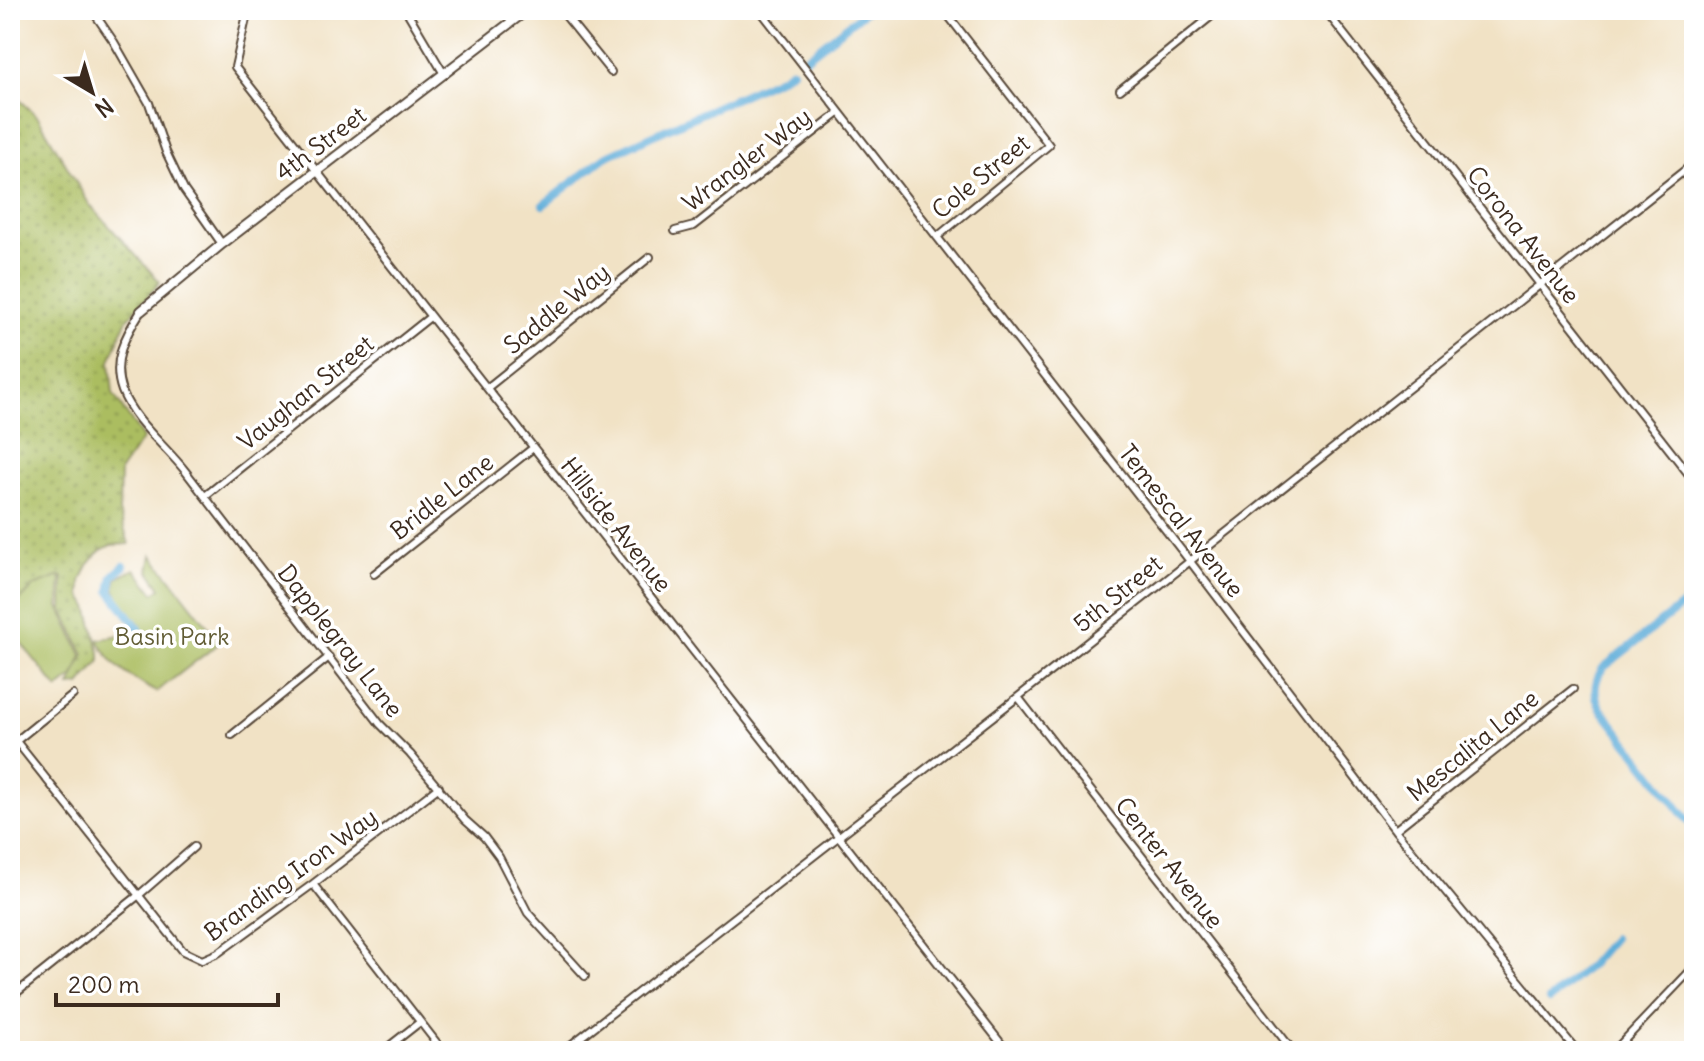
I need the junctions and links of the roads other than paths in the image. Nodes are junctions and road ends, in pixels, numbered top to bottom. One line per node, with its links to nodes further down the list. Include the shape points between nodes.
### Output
1 (92, 10): 18 (street, via 149,103 184,190)
2 (248, 10): 15 (street, Hillside Avenue, via 235,67)
3 (406, 10): 11 (street)
4 (527, 10): 11 (street, 4th Street)
5 (561, 10): 10 (street)
6 (760, 10): 13 (street, Temescal Avenue)
7 (1219, 10): 12 (street)
8 (1325, 10): 20 (street, Corona Avenue)
9 (950, 18): 17 (street, Cole Street, via 1049,145)
10 (611, 72)
11 (444, 74): 15 (street, 4th Street)
12 (1120, 90)
13 (839, 113): 16 (street, Wrangler Way, via 694,226); 17 (street, Temescal Avenue)
14 (1694, 163): 20 (street, 5th Street)
15 (318, 172): 18 (street, 4th Street); 22 (street, Hillside Avenue)
16 (675, 231)
17 (937, 237): 27 (street, Temescal Avenue)
18 (222, 244): 21 (street, 4th Street)
19 (650, 257): 23 (street, Saddle Way)
20 (1539, 285): 25 (street, Corona Avenue); 27 (street, 5th Street)
21 (141, 311): 26 (street, Dapplegray Lane, via 123,339 118,364 122,390 135,414)
22 (430, 317): 23 (street, Hillside Avenue); 26 (street, Vaughan Street)
23 (487, 388): 24 (street, Hillside Avenue)
24 (533, 448): 28 (street, Bridle Lane); 37 (street, Hillside Avenue)
25 (1694, 481)
26 (205, 496): 29 (street, Dapplegray Lane)
27 (1189, 560): 32 (street, 5th Street); 36 (street, Temescal Avenue)
28 (374, 574)
29 (329, 657): 33 (street); 35 (street, Dapplegray Lane, via 380,724)
30 (1573, 689): 36 (street, Mescalita Lane)
31 (73, 695): 34 (street)
32 (1018, 697): 37 (street, 5th Street); 49 (street, Center Avenue)
33 (232, 735)
34 (13, 744): 40 (street, Branding Iron Way)
35 (439, 787): 39 (street, Branding Iron Way); 42 (street, Dapplegray Lane, via 499,857 528,913)
36 (1395, 830): 50 (street, Temescal Avenue)
37 (839, 837): 47 (street, 5th Street); 48 (street, Hillside Avenue)
38 (194, 847): 40 (street)
39 (313, 884): 40 (street, Branding Iron Way, via 202,960 183,951); 44 (street)
40 (139, 895): 43 (street)
41 (1694, 968): 51 (street)
42 (585, 976)
43 (10, 998)
44 (420, 1022): 45 (street); 46 (street)
45 (383, 1051)
46 (443, 1051)
47 (563, 1051)
48 (1007, 1051)
49 (1293, 1051)
50 (1577, 1051)
51 (1614, 1051)

